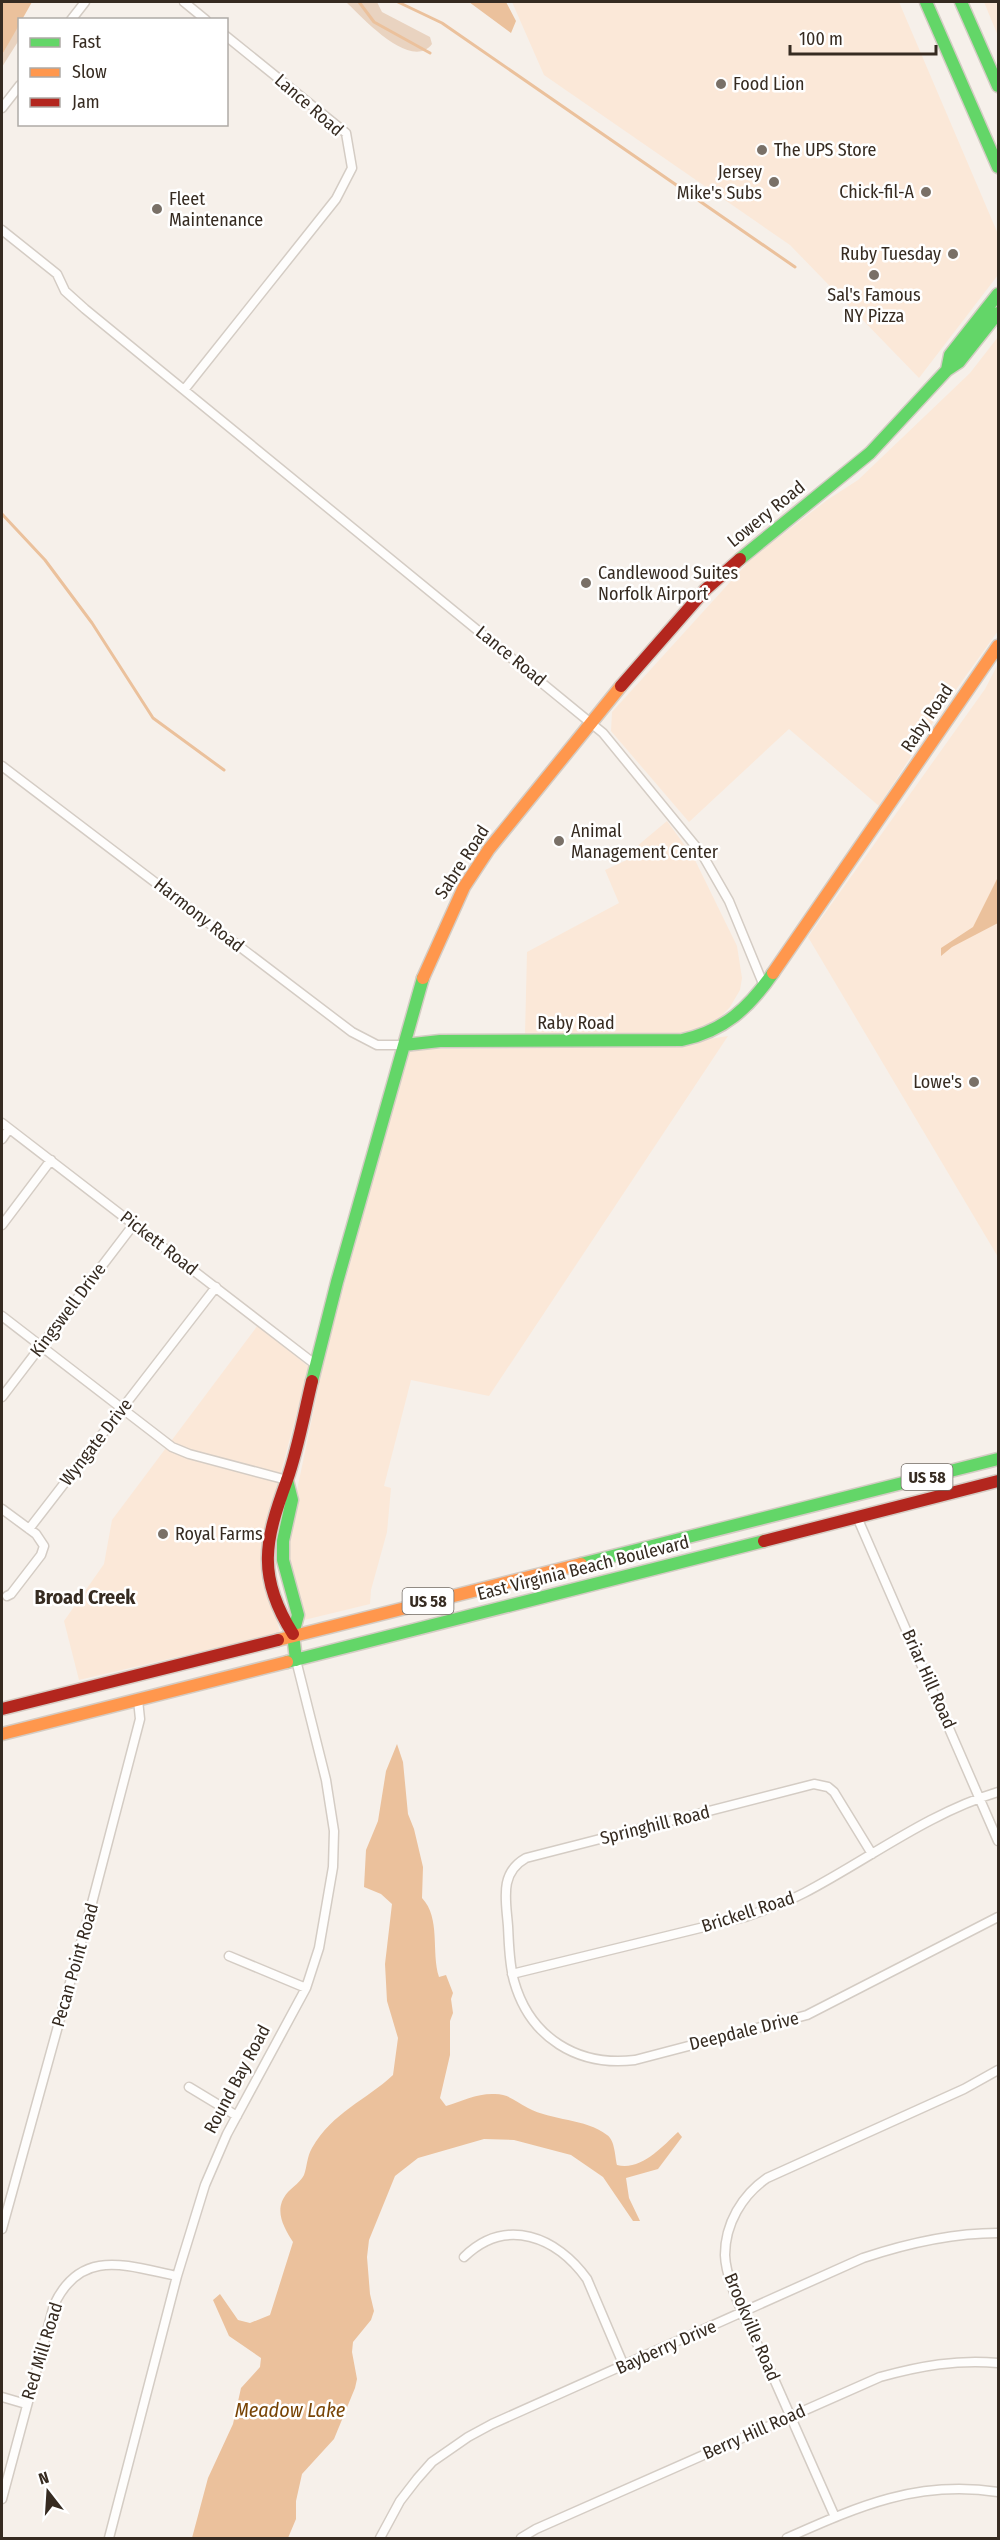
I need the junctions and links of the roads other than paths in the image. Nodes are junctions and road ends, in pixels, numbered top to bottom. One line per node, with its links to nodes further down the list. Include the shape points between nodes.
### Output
1 (85, 2): 5 (street)
2 (184, 2): 6 (street)
3 (927, 2): 11 (street)
4 (961, 2): 8 (street)
5 (73, 18)
6 (204, 18)
7 (228, 38): 16 (street, Lance Road, via 346,133 352,168 336,199)
8 (999, 86)
9 (18, 88): 10 (street)
10 (2, 108)
11 (999, 167)
12 (2, 230): 16 (street, Lance Road, via 57,274 65,291 85,309)
13 (999, 294): 15 (street, Lowery Road, via 950,355)
14 (996, 316): 15 (street, Lowery Road)
15 (947, 370): 18 (street, Lowery Road, via 870,453 769,533 705,591)
16 (184, 390): 18 (street, Lance Road)
17 (999, 646): 20 (street, Raby Road)
18 (591, 722): 20 (street, Lance Road, via 702,854 729,901); 21 (street, Sabre Road, via 489,849 464,887 425,972)
19 (2, 766): 21 (street, Harmony Road, via 352,1032 377,1046)
20 (764, 986): 21 (street, Raby Road, via 728,1025 691,1038 440,1041)
21 (404, 1045): 30 (street)
22 (5, 1126): 23 (street); 24 (street, Pickett Road)
23 (2, 1139)
24 (51, 1160): 25 (street, Pickett Road); 26 (street)
25 (134, 1224): 27 (street, Pickett Road); 29 (street, Kingswell Drive)
26 (2, 1225)
27 (216, 1287): 30 (street, Pickett Road); 32 (street, Wyngate Drive)
28 (2, 1316): 29 (street)
29 (41, 1345): 31 (street, Kingswell Drive); 32 (street)
30 (316, 1365): 34 (street)
31 (2, 1397)
32 (122, 1409): 34 (street, via 172,1447); 38 (street, Wyngate Drive)
33 (999, 1459): 40 (street, East Virginia Beach Boulevard / US 58)
34 (287, 1480): 40 (street, via 292,1500 283,1560 298,1615)
35 (999, 1481): 37 (street, East Virginia Beach Boulevard / US 58)
36 (2, 1509): 38 (street)
37 (857, 1517): 41 (street, East Virginia Beach Boulevard / US 58); 46 (street, Briar Hill Road)
38 (29, 1530): 39 (street, via 42,1541 43,1552)
39 (7, 1596)
40 (293, 1634): 41 (street, Round Bay Road); 43 (street, East Virginia Beach Boulevard / US 58)
41 (296, 1660): 42 (street, East Virginia Beach Boulevard / US 58); 52 (street, Round Bay Road, via 326,1780 334,1831 328,1901)
42 (138, 1700): 44 (street, East Virginia Beach Boulevard / US 58); 56 (street, Pecan Point Road, via 140,1719)
43 (2, 1709)
44 (2, 1734)
45 (999, 1792): 46 (street, Brickell Road)
46 (980, 1797): 47 (street, Briar Hill Road); 48 (street, Brickell Road)
47 (999, 1841)
48 (872, 1854): 51 (street, Brickell Road, via 803,1894 754,1913); 51 (street, Springhill Road, via 834,1792 814,1784 526,1858 512,1868 506,1882)
49 (999, 1917): 51 (street, Deepdale Drive, via 807,2015 619,2062 574,2054 548,2038 527,2013)
50 (229, 1956): 52 (street)
51 (512, 1974)
52 (306, 1988): 55 (street, Round Bay Road)
53 (999, 2070): 60 (street, Brookville Road, via 756,2186 738,2208 725,2245 727,2271)
54 (189, 2087): 55 (street)
55 (237, 2116): 59 (street, Round Bay Road, via 204,2185)
56 (2, 2229)
57 (999, 2233): 60 (street, Bayberry Drive, via 956,2235 892,2248)
58 (464, 2257): 62 (street, via 483,2242 508,2235 532,2237 554,2246 587,2279)
59 (177, 2276): 64 (street, Red Mill Road, via 114,2264 88,2268 67,2283 54,2305); 69 (street, Round Bay Road)
60 (743, 2313): 62 (street, Bayberry Drive); 65 (street, Brookville Road)
61 (999, 2363): 65 (street, Berry Hill Road, via 964,2361 909,2369 852,2388)
62 (624, 2366): 70 (street, Bayberry Drive, via 492,2424 445,2452 400,2501)
63 (2, 2397): 64 (street)
64 (26, 2404): 67 (street, Red Mill Road)
65 (790, 2416): 68 (street, Brookville Road); 71 (street, Berry Hill Road)
66 (999, 2492): 68 (street, via 965,2488 912,2492)
67 (2, 2499)
68 (835, 2517): 72 (street)
69 (109, 2538)
70 (380, 2538)
71 (521, 2538)
72 (787, 2538)

